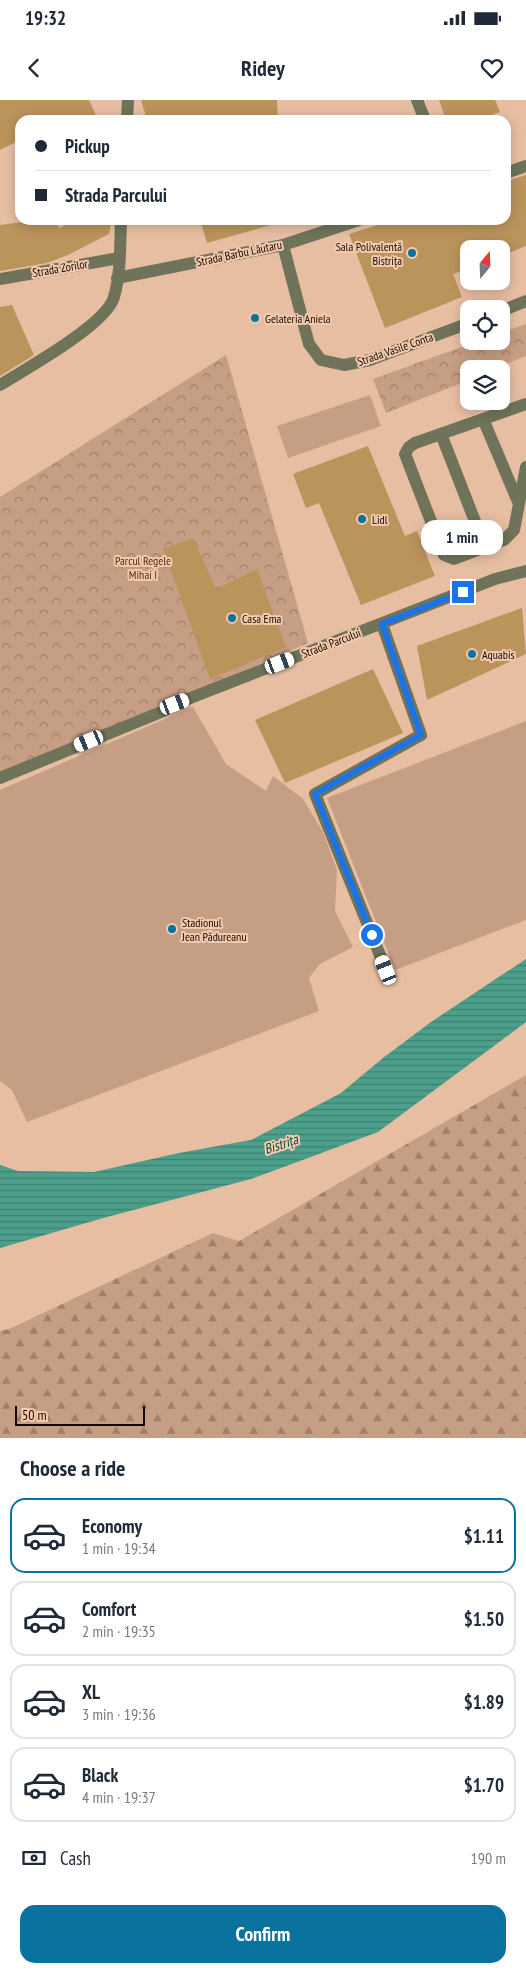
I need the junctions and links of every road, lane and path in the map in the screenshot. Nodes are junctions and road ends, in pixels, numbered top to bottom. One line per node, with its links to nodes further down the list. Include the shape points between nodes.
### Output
1 (128, 100): 3 (street)
2 (417, 100): 4 (street)
3 (127, 115)
4 (422, 115)
5 (526, 166): 6 (street)
6 (511, 171)
7 (121, 225): 10 (street)
8 (344, 225): 9 (street, Strada Barbu Lăutaru)
9 (283, 245): 12 (street, Strada Barbu Lăutaru); 15 (street, Strada Vasile Conta, via 306,333 321,360 344,366 370,360)
10 (119, 258): 11 (street, Strada Zorilor); 12 (street)
11 (0, 278)
12 (117, 278): 16 (street, via 114,298 108,310 91,326)
13 (526, 301): 14 (street)
14 (510, 307)
15 (460, 326)
16 (0, 385)
17 (526, 404): 18 (street)
18 (484, 419): 19 (street); 21 (street)
19 (441, 434): 22 (street); 22 (street, via 415,443 405,454 444,555 454,559)
20 (526, 467): 21 (street)
21 (519, 504): 22 (street, via 510,536)
22 (485, 547)
23 (526, 571): 24 (street, Strada Parcului, via 495,579)
24 (382, 624): 25 (street, Strada Parcului, via 175,704); 26 (street, via 421,735 315,794)
25 (0, 778)
26 (386, 970)

